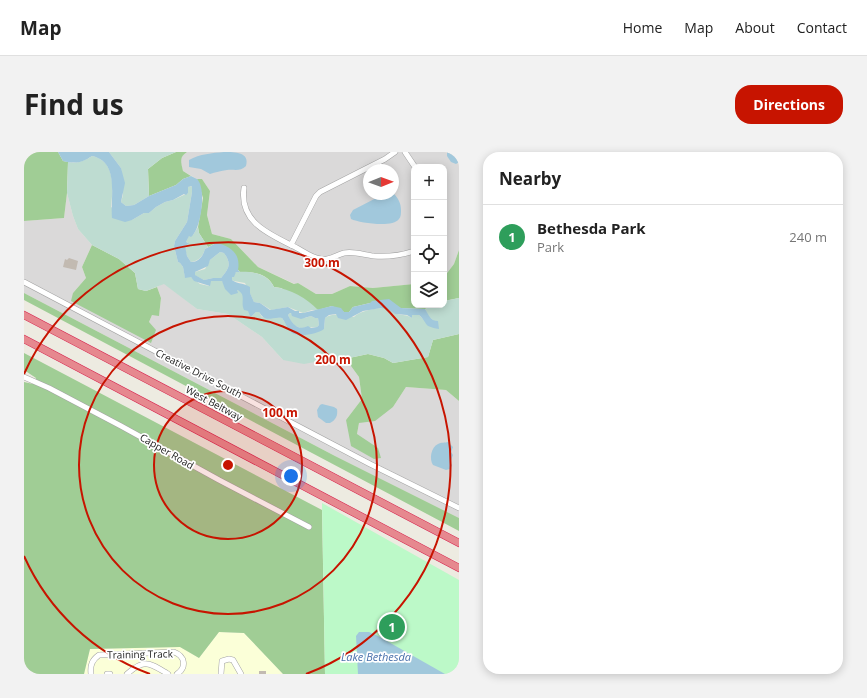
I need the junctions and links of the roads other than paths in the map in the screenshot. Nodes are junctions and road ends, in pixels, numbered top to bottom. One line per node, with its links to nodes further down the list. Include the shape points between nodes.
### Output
1 (395, 152): 5 (street, via 320,192)
2 (405, 152): 3 (street)
3 (413, 164)
4 (244, 188): 5 (street, via 244,202 251,218 266,233)
5 (291, 245): 6 (street, via 321,260 350,253 381,256)
6 (411, 251)
7 (24, 282): 11 (street, Creative Drive South)
8 (24, 315): 13 (highway, West Beltway)
9 (24, 340): 14 (highway)
10 (24, 376): 12 (street, Capper Road)
11 (459, 508)
12 (309, 527)
13 (459, 544)
14 (459, 568)
15 (240, 673): 22 (street, via 233,660 229,658 222,661)
16 (91, 674): 21 (street, Training Track, via 92,662 99,655 174,652 183,658 184,663)
17 (107, 674): 18 (street, Training Track)
18 (110, 674)
19 (127, 674): 20 (street, Training Track, via 142,664 152,665)
20 (168, 674)
21 (177, 674)
22 (221, 674)

